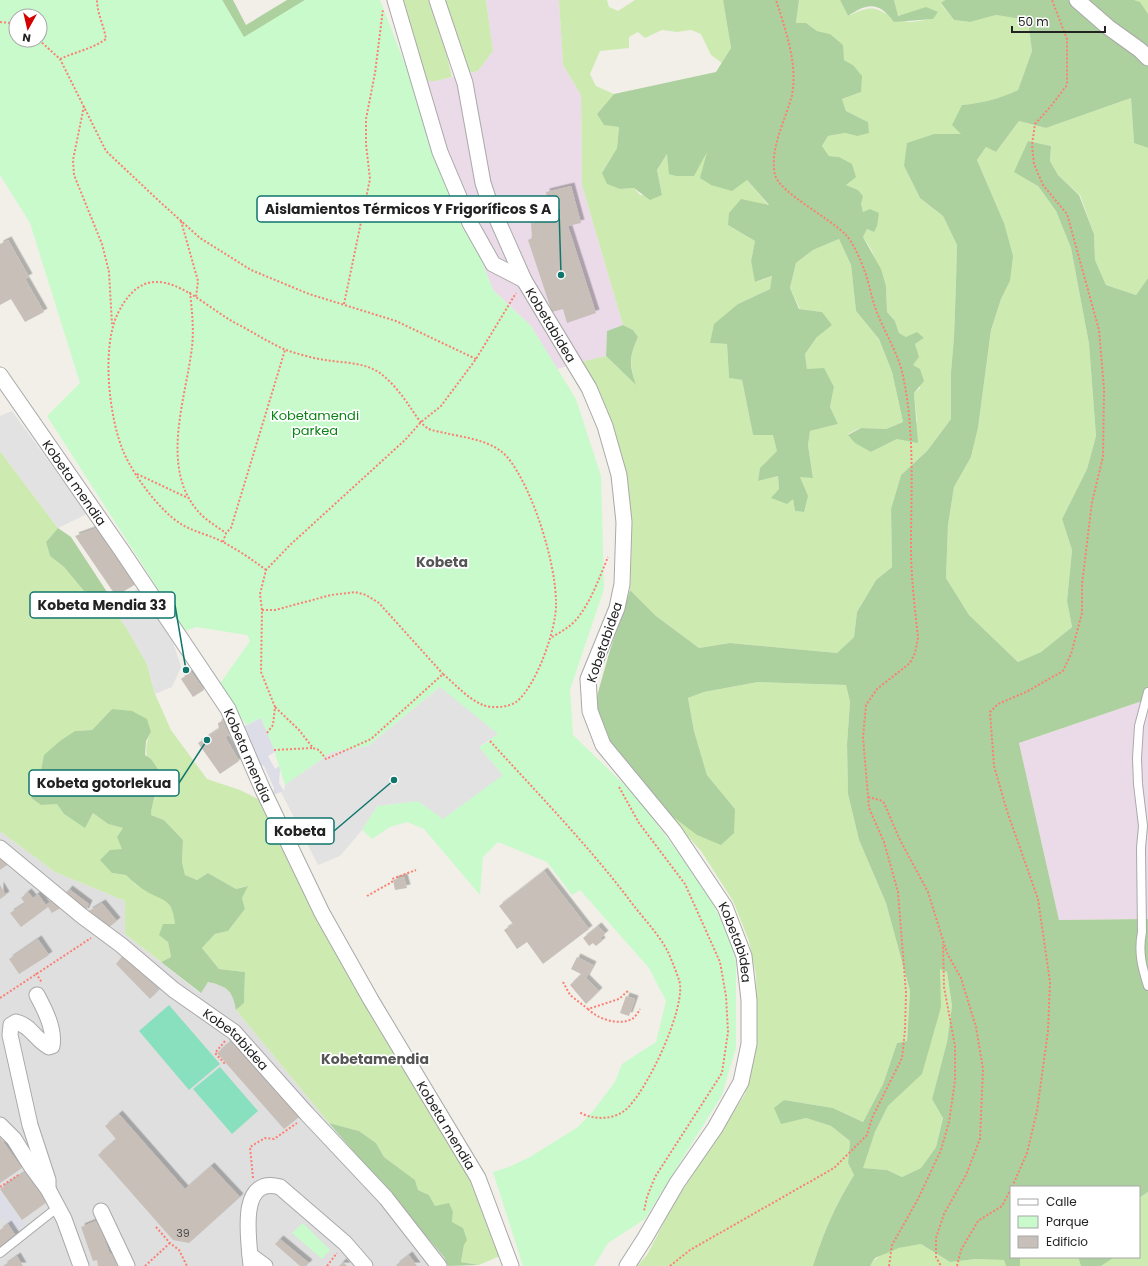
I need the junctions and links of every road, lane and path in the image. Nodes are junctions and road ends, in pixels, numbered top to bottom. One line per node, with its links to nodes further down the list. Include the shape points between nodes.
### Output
1 (97, 0): 9 (path, via 97,9 106,39 94,48)
2 (437, 0): 12 (street, Kobetabidea, via 465,83 483,183)
3 (776, 0): 37 (path, via 791,46 792,94 777,142 774,169 776,178 784,189 847,236 865,272 877,313 903,373 911,425 911,549 918,638 910,663 877,689 866,705 863,737)
4 (1052, 0): 55 (path, via 1068,39 1067,85 1035,124 1032,145 1034,164 1043,185 1067,214 1099,330 1104,389 1103,449 1092,502 1082,584 1082,614 1071,654 1063,670 1026,692 998,704 990,712 994,766 1038,899 1050,982 1048,1031 1037,1111 1027,1153)
5 (1077, 0): 8 (street)
6 (389, 4): 12 (street, via 440,152 470,223 493,264); 15 (path, via 366,119 370,178)
7 (48, 48): 9 (path)
8 (1148, 58)
9 (60, 59): 10 (path)
10 (85, 106): 11 (path, via 106,151); 16 (path, via 73,160 74,175 102,244 109,272)
11 (180, 220): 14 (path, via 198,282); 15 (path, via 200,238 251,270 309,294)
12 (524, 280): 18 (path); 74 (street, Kobetabidea, via 589,388 605,426 620,475 624,522 622,584 617,608 588,679 590,711 603,745 674,831 725,907 744,956 749,1000 749,1044 741,1082 715,1128 677,1183)
13 (190, 292): 14 (path); 16 (path, via 160,281 140,286 122,306); 22 (path, via 192,347 176,444 180,473)
14 (196, 297): 17 (path, via 222,315)
15 (344, 304): 18 (path, via 396,322)
16 (112, 325): 21 (path, via 108,354 111,408 124,452)
17 (285, 350): 20 (path, via 320,359 362,365 379,373 399,392); 23 (path, via 231,528)
18 (476, 359): 20 (path, via 441,406)
19 (0, 375): 73 (street, Kobeta mendia, via 228,709 262,788 322,913 478,1178)
20 (421, 422): 26 (path); 28 (path, via 429,429 485,442 506,456 520,477 536,510 546,544 556,603)
21 (136, 473): 22 (path); 24 (path, via 178,522)
22 (188, 498): 23 (path, via 197,511)
23 (226, 533): 24 (path)
24 (223, 542): 26 (path)
25 (609, 556): 28 (path, via 578,618)
26 (266, 570): 27 (path, via 260,594)
27 (262, 610): 29 (path, via 275,610 355,592 366,595 379,603); 31 (path, via 261,672)
28 (552, 637): 29 (path, via 532,684 515,703 486,707)
29 (443, 674): 34 (path, via 371,739 326,759)
30 (1148, 692): 44 (lane, via 1139,726 1137,758 1143,826 1142,932 1139,946 1140,962)
31 (275, 707): 32 (path, via 273,725); 34 (path)
32 (267, 733)
33 (490, 741): 50 (path, via 608,871 668,951 680,982 678,1010 661,1055 631,1106 623,1112 604,1118 585,1116)
34 (313, 748): 35 (path)
35 (274, 750)
36 (616, 783): 61 (path, via 640,823 684,884 720,962 726,996 728,1032 722,1073 655,1177)
37 (868, 797): 42 (path, via 884,803 899,838 928,892); 75 (path, via 869,808 884,842 898,892 906,993 906,1030 902,1058 872,1118 867,1135 834,1168 690,1250)
38 (0, 848): 41 (street, Kobetabidea)
39 (416, 870): 40 (path, via 392,878 392,882)
40 (367, 896)
41 (102, 931): 47 (path); 72 (street, Kobetabidea, via 174,990 234,1032 386,1198)
42 (944, 942): 76 (path, via 944,988 955,1052 955,1081 949,1122 941,1150 918,1199 892,1245); 77 (path, via 961,978 971,1008 984,1069 980,1139 966,1175 944,1214 936,1238 936,1257)
43 (563, 982): 48 (path, via 570,995)
44 (1148, 986)
45 (629, 990): 48 (path, via 619,999)
46 (37, 995): 57 (street, via 54,1037 52,1046 41,1043 24,1023 16,1022 11,1025 10,1035 30,1125 48,1180)
47 (0, 998)
48 (588, 1009): 49 (path, via 595,1016 612,1021 634,1018)
49 (640, 1009)
50 (578, 1112)
51 (301, 1120): 54 (path, via 274,1139 265,1138 250,1147)
52 (0, 1125): 53 (street, via 14,1139)
53 (31, 1166): 56 (path); 57 (street)
54 (253, 1183)
55 (1013, 1186)
56 (0, 1187)
57 (48, 1189): 59 (street)
58 (1010, 1192): 78 (path, via 1002,1206 978,1221 961,1250)
59 (58, 1207): 64 (lane); 66 (street)
60 (101, 1211): 67 (street)
61 (643, 1216)
62 (156, 1227): 63 (path)
63 (170, 1243): 68 (path); 69 (path, via 179,1250)
64 (0, 1253)
65 (251, 1260): 70 (street); 71 (street, via 249,1208 252,1197 260,1188 271,1185 280,1187 345,1243)
66 (81, 1266)
67 (127, 1266)
68 (146, 1266)
69 (187, 1266)
70 (265, 1266)
71 (365, 1266)
72 (439, 1266)
73 (511, 1266)
74 (627, 1266)
75 (670, 1266)
76 (889, 1266)
77 (941, 1266)
78 (957, 1266)

